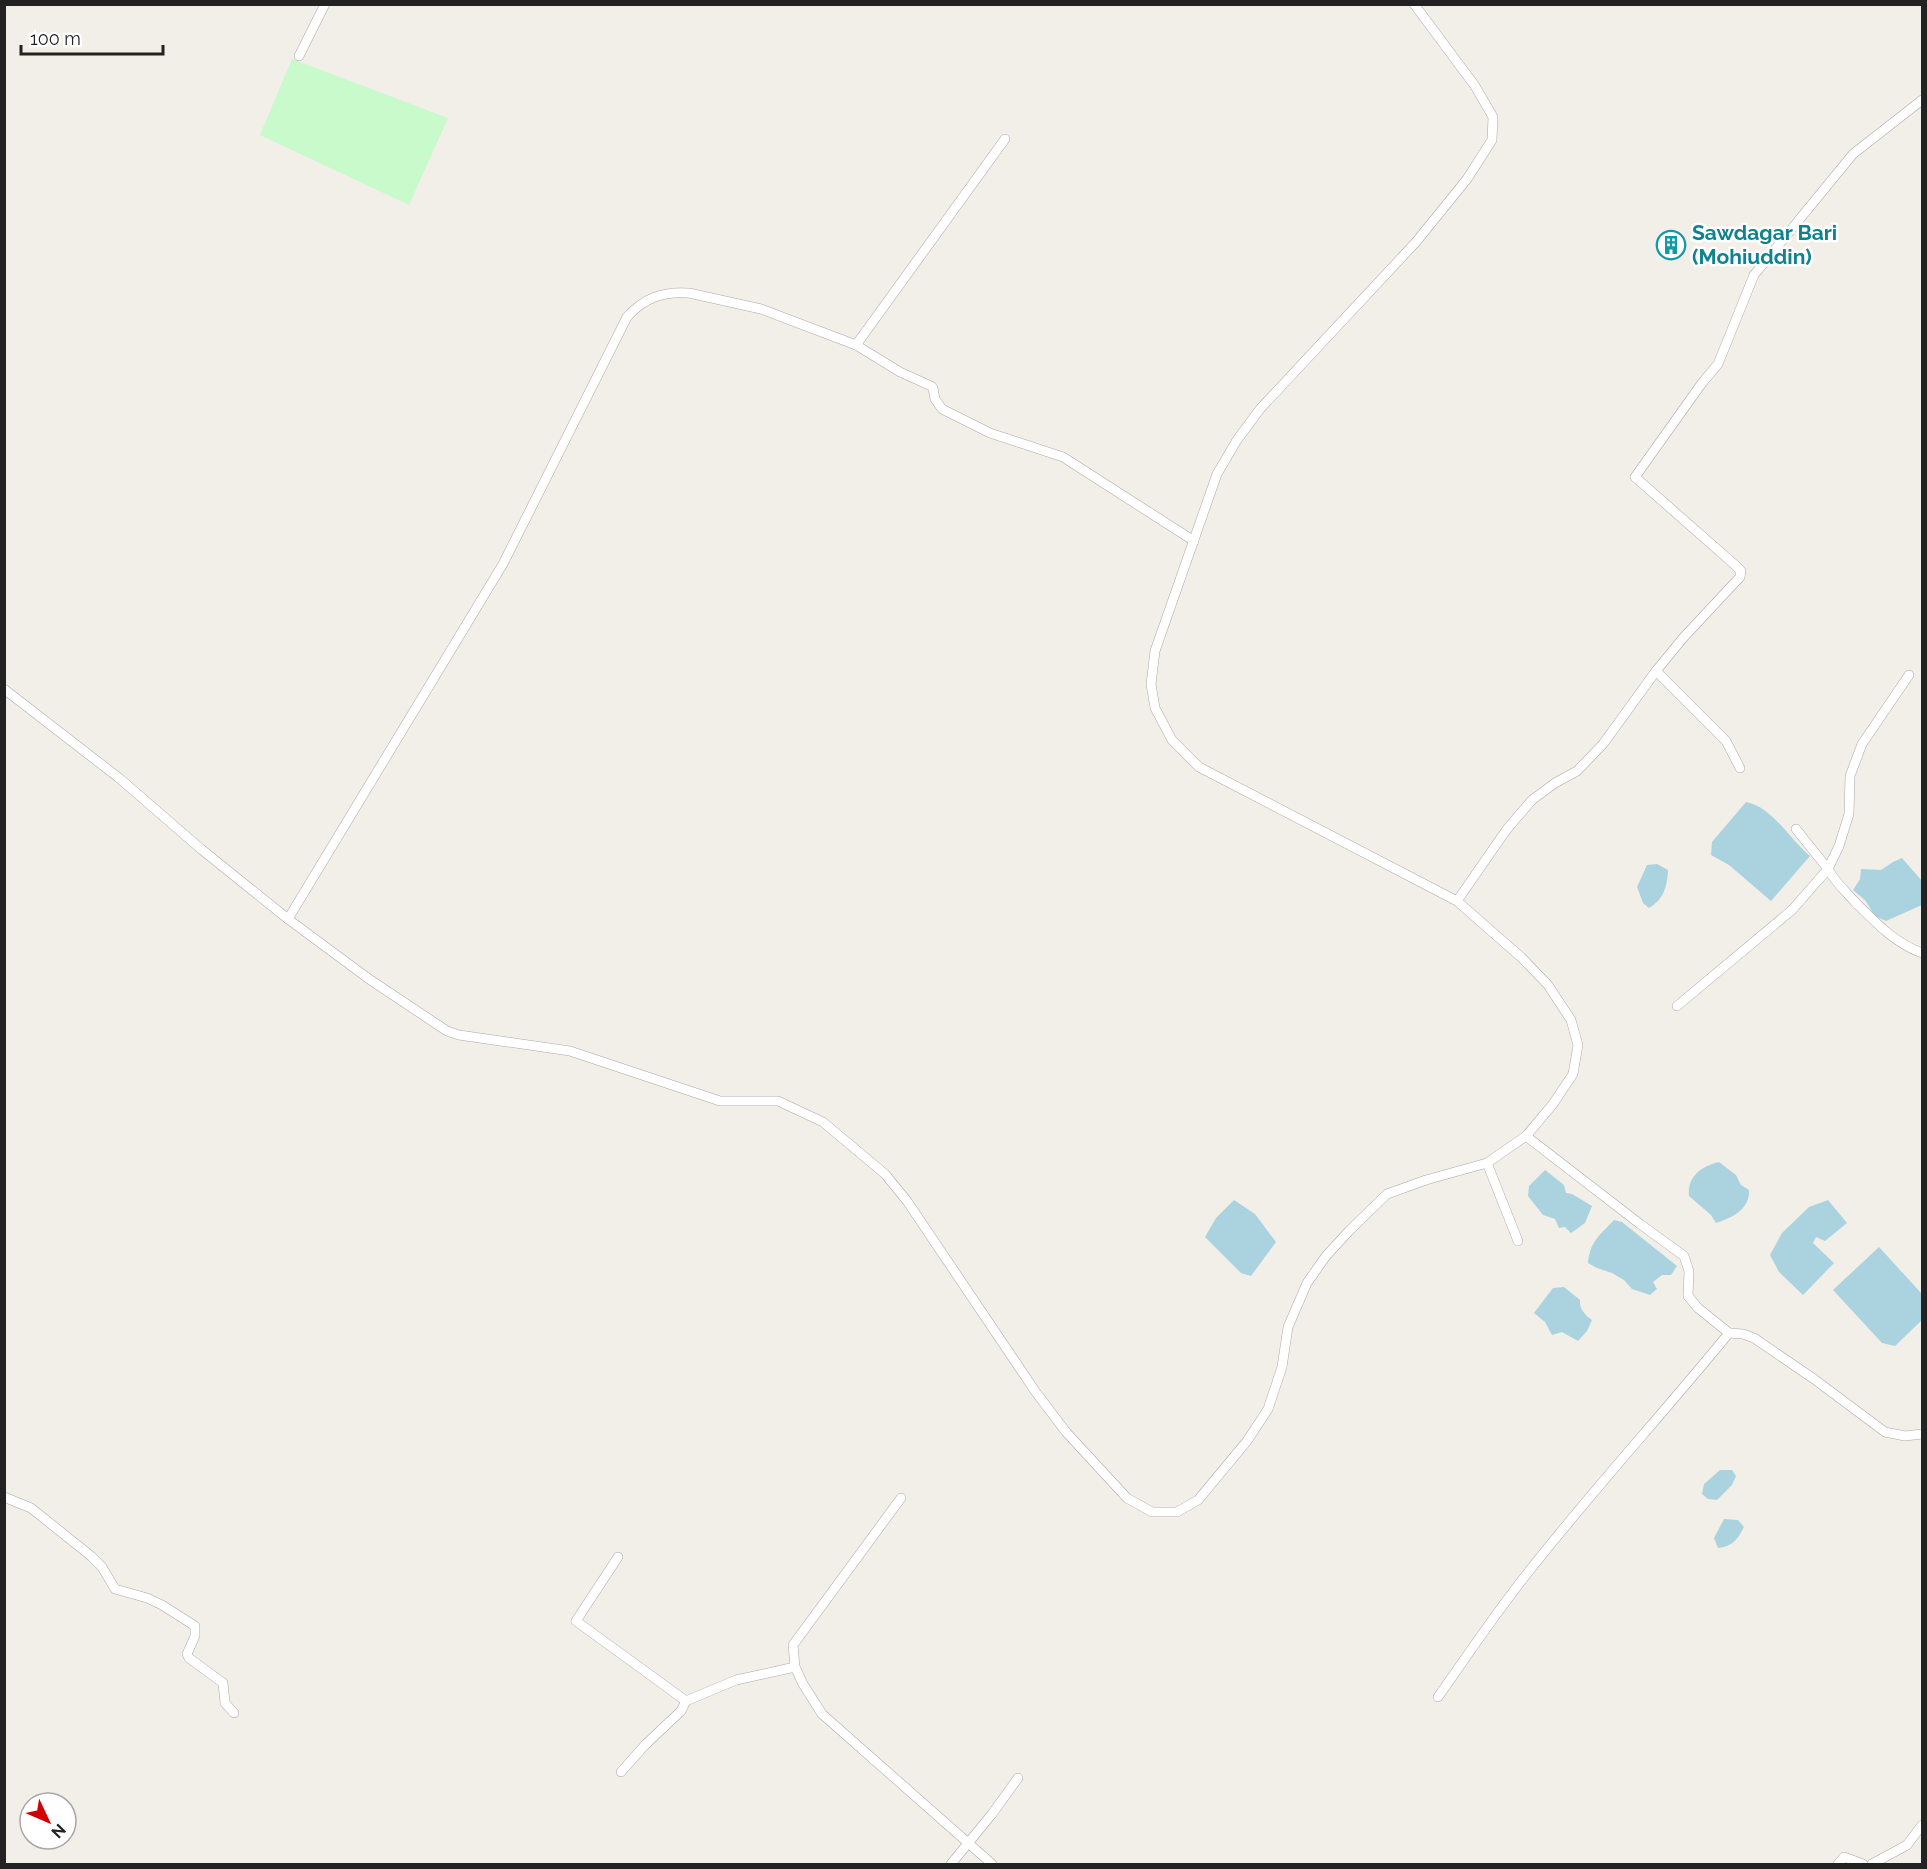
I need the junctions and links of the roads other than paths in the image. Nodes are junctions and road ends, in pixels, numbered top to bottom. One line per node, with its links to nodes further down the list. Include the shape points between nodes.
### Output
1 (325, 4): 3 (street)
2 (1414, 4): 7 (street, via 1475,86 1493,117 1492,140 1467,179 1416,242 1260,409 1217,474)
3 (299, 56)
4 (1923, 100): 8 (street, via 1853,154 1754,275 1718,364 1635,477 1741,571 1740,577)
5 (1005, 139): 6 (street)
6 (856, 345): 7 (street, via 931,386 942,409 990,433 1064,457); 15 (street, via 761,309 689,293 643,301 635,308 503,564)
7 (1194, 541): 14 (street, via 1155,651 1152,673 1155,708 1172,740 1199,767)
8 (1656, 671): 11 (street, via 1726,741); 14 (street, via 1603,744 1576,771 1532,800 1507,829)
9 (1909, 675): 13 (street, via 1862,744 1850,776 1849,814)
10 (4, 689): 15 (street, via 119,778)
11 (1740, 768)
12 (1796, 829): 13 (street)
13 (1828, 869): 16 (street, via 1882,929 1907,948); 17 (street, via 1792,910)
14 (1457, 902): 18 (street, via 1522,958 1548,985 1571,1020 1578,1045 1573,1074)
15 (288, 919): 19 (street, via 447,1031 570,1050 720,1101 778,1101 824,1122 885,1174 907,1201 1066,1432 1127,1498 1152,1512 1177,1512 1198,1500 1247,1441 1268,1409 1282,1367 1288,1327 1307,1283 1348,1231 1387,1194)
16 (1923, 953)
17 (1677, 1006)
18 (1526, 1136): 19 (street); 21 (street, via 1684,1256 1689,1271 1688,1296)
19 (1487, 1163): 20 (street)
20 (1518, 1240)
21 (1729, 1333): 22 (street, via 1754,1338 1885,1432); 27 (street, via 1526,1575)
22 (1923, 1434)
23 (4, 1497): 29 (street, via 31,1508 91,1556 116,1589 162,1605 195,1626 187,1654 223,1683 225,1703)
24 (901, 1498): 26 (street, via 793,1645)
25 (618, 1557): 28 (street, via 576,1621)
26 (795, 1667): 28 (street, via 736,1680); 33 (street, via 822,1714)
27 (1438, 1697)
28 (686, 1701): 30 (street, via 681,1711)
29 (234, 1713)
30 (621, 1772)
31 (1018, 1778): 33 (street)
32 (1923, 1825): 38 (street, via 1907,1845)
33 (968, 1844): 34 (street); 35 (street)
34 (951, 1864)
35 (992, 1864)
36 (1838, 1864): 37 (street, via 1844,1857)
37 (1863, 1864)
38 (1872, 1864)

